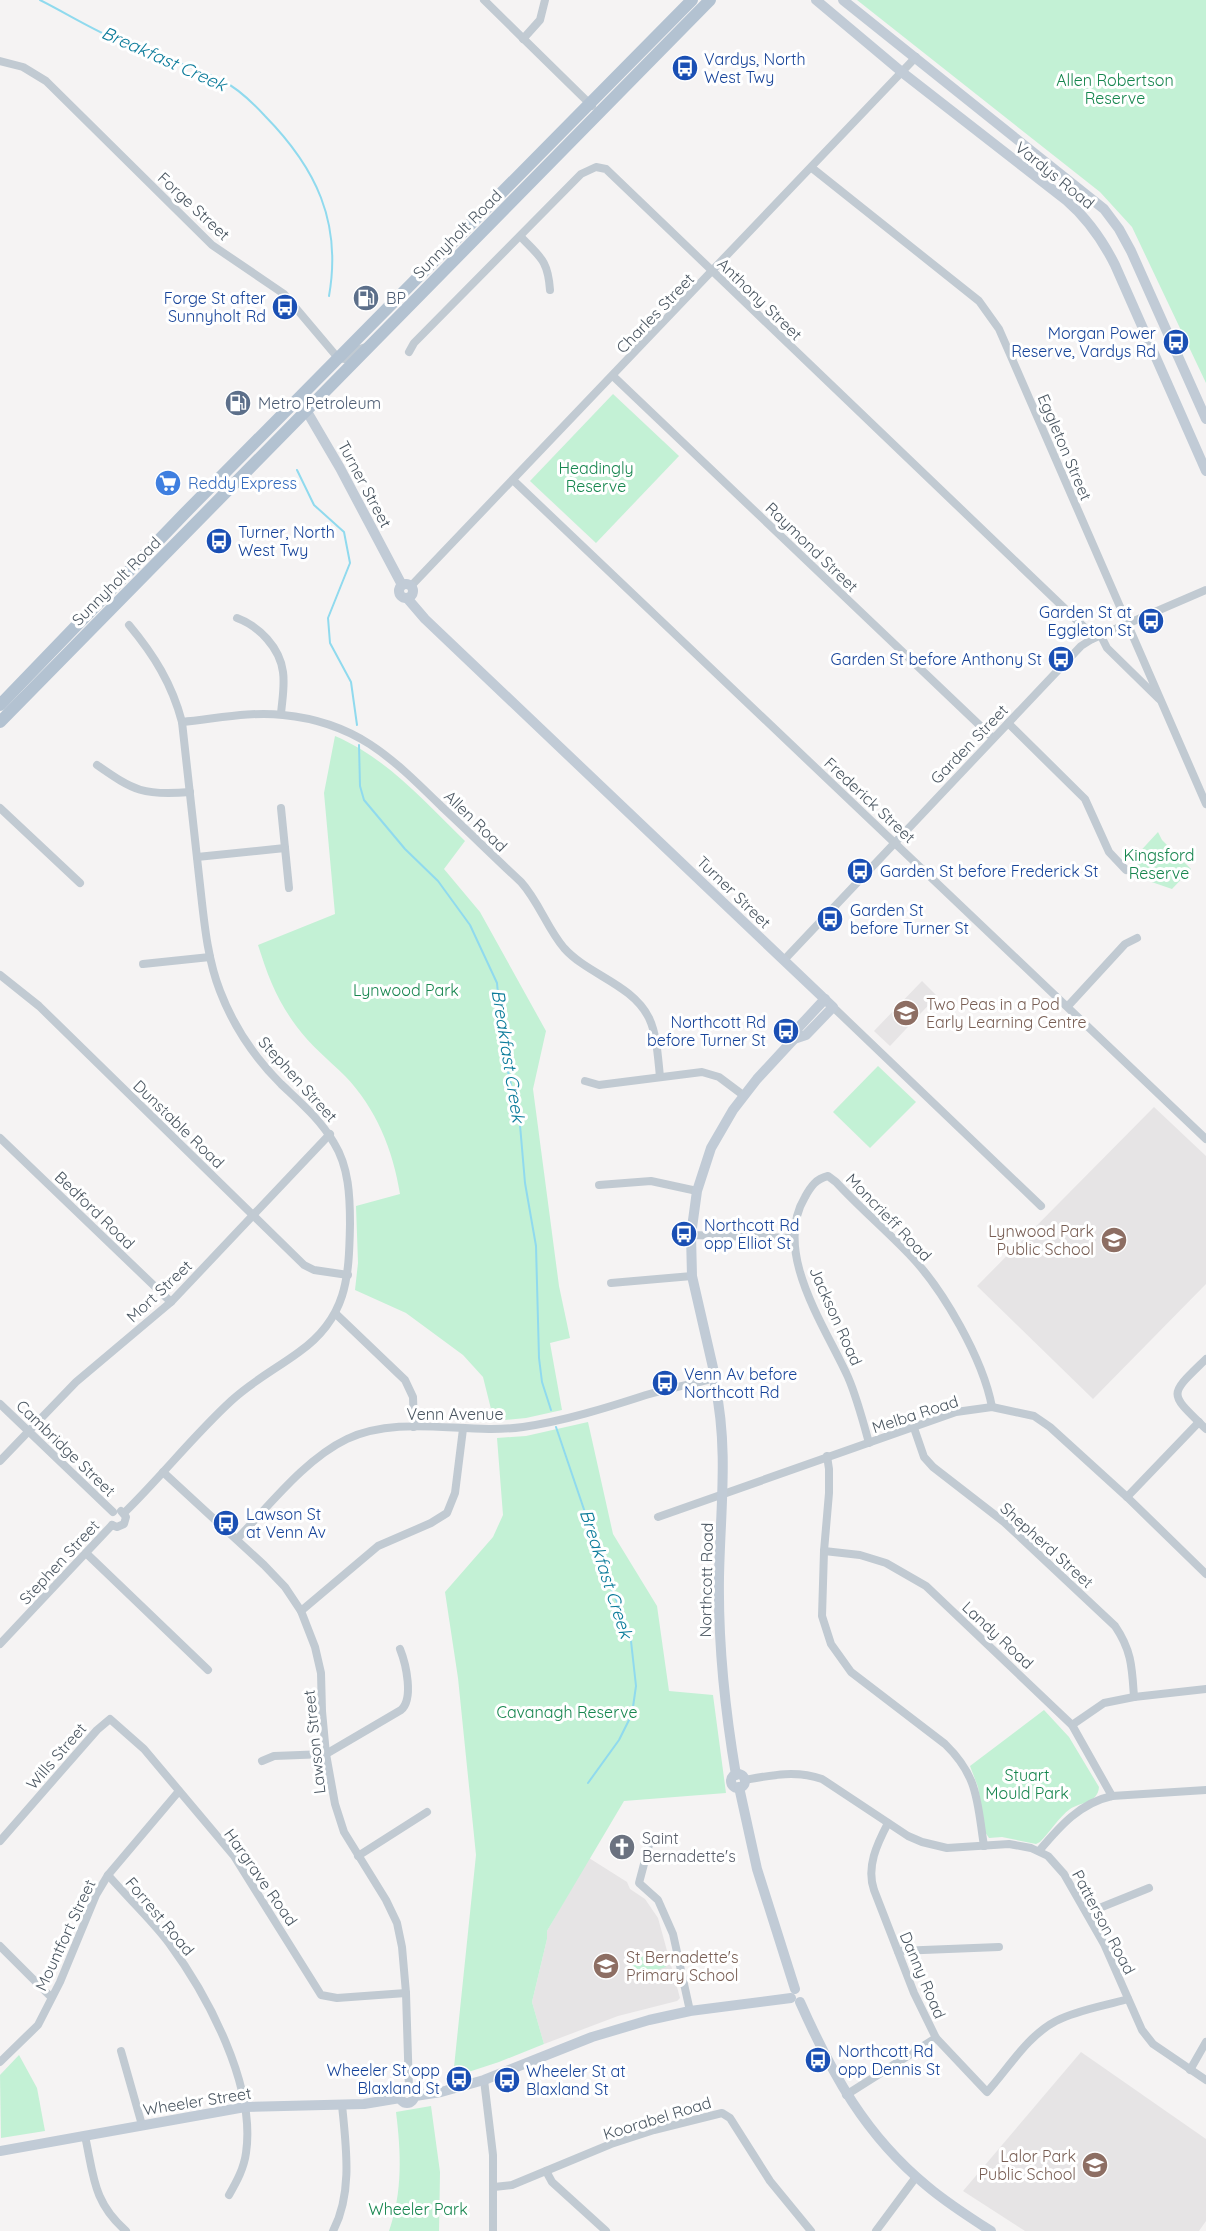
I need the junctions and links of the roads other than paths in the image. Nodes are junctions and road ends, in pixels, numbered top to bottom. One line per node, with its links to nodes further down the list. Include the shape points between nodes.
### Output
1 (484, 0): 7 (street)
2 (545, 0): 7 (street, via 540,20)
3 (692, 0): 11 (main road, Sunnyholt Road)
4 (710, 0): 11 (main road, Sunnyholt Road)
5 (816, 0): 10 (street, Vardys Road)
6 (843, 0): 8 (street, Vardys Road)
7 (523, 39): 11 (street)
8 (916, 57): 10 (street, Charles Street); 22 (street, Vardys Road, via 1111,218 1131,251)
9 (0, 61): 18 (street, Forge Street, via 23,67 45,81 208,241 284,294)
10 (903, 73): 12 (street, Charles Street); 23 (street, Vardys Road, via 1066,200 1096,231 1115,265)
11 (595, 109): 16 (main road, Sunnyholt Road); 18 (main road, Sunnyholt Road)
12 (812, 168): 14 (street, Charles Street); 28 (street, Eggleton Street, via 979,301 999,329)
13 (521, 237): 14 (street, Anthony Street, via 581,174 599,167 606,169); 15 (street, via 543,259 549,271); 17 (street, Anthony Street)
14 (712, 272): 19 (street, Charles Street); 31 (street, Anthony Street, via 1084,627)
15 (550, 290)
16 (367, 347): 18 (street, via 353,351 345,359); 21 (main road, Sunnyholt Road)
17 (409, 352)
18 (338, 358): 20 (main road, Sunnyholt Road)
19 (613, 376): 24 (street, Charles Street); 38 (street, Raymond Street)
20 (299, 398): 21 (street, Turner Street); 33 (main road, Sunnyholt Road)
21 (308, 411): 25 (street, Turner Street); 35 (main road, Sunnyholt Road)
22 (1206, 419)
23 (1206, 471)
24 (514, 481): 25 (street, Charles Street); 44 (street, Frederick Street)
25 (406, 586): 52 (street, Turner Street, via 412,593 407,598 425,619)
26 (1206, 590): 28 (street, Garden Street)
27 (237, 618): 34 (street, via 254,626 279,658 283,681)
28 (1127, 624): 30 (street, Garden Street); 32 (street, Eggleton Street)
29 (129, 625): 36 (street, Stephen Street, via 165,675)
30 (1101, 636): 31 (street, Garden Street); 32 (street, via 1107,648)
31 (1092, 639): 37 (street, Garden Street)
32 (1162, 702): 41 (street, Eggleton Street)
33 (0, 705)
34 (281, 714): 36 (street, Allen Road); 57 (street, Allen Road, via 345,730 375,746 401,767 525,887 570,954 641,1006 652,1027)
35 (0, 722)
36 (182, 722): 40 (street, Stephen Street)
37 (1008, 723): 38 (street, Garden Street); 47 (street, via 1085,799 1109,852)
38 (993, 738): 44 (street, Garden Street)
39 (97, 765): 40 (street, via 141,791 162,795)
40 (190, 792): 46 (street, Stephen Street)
41 (1206, 804)
42 (0, 808): 48 (street)
43 (281, 808): 45 (street)
44 (895, 842): 52 (street, Garden Street); 56 (street, Frederick Street)
45 (285, 848): 46 (street); 49 (street)
46 (196, 857): 51 (street, Stephen Street)
47 (1126, 870)
48 (80, 883)
49 (289, 888)
50 (1137, 938): 56 (street, via 1125,944)
51 (210, 957): 53 (street); 60 (street, Stephen Street, via 220,991 248,1044)
52 (784, 960): 55 (street, Turner Street)
53 (143, 964)
54 (0, 975): 67 (street, Dunstable Road, via 39,1006)
55 (829, 1003): 59 (street, Northcott Road, via 798,1028 794,1039); 66 (street, Turner Street)
56 (1068, 1006): 61 (street, Frederick Street)
57 (660, 1077): 58 (street, via 599,1085); 59 (street, via 707,1073)
58 (585, 1081)
59 (743, 1095): 65 (street, Northcott Road, via 717,1136)
60 (330, 1134): 67 (street, Mort Street); 70 (street, Stephen Street, via 346,1172 350,1207)
61 (1204, 1135)
62 (0, 1138): 73 (street, Bedford Road)
63 (828, 1176): 69 (street, Jackson Road, via 819,1178 799,1205); 78 (street, Moncrieff Road, via 928,1277 981,1368)
64 (599, 1185): 65 (street, via 651,1181)
65 (697, 1191): 68 (street, Northcott Road)
66 (1041, 1206)
67 (254, 1216): 70 (street, Dunstable Road, via 304,1265); 73 (street, Mort Street)
68 (691, 1235): 69 (street); 71 (street, Northcott Road)
69 (793, 1238): 85 (street, Jackson Road, via 800,1274 849,1380)
70 (348, 1275): 74 (street, Stephen Street)
71 (692, 1276): 72 (street); 76 (street, Northcott Road)
72 (611, 1283)
73 (171, 1302): 84 (street, Mort Street, via 76,1382)
74 (336, 1314): 80 (street, via 405,1380 413,1401); 88 (street, Stephen Street, via 301,1351 235,1397)
75 (1206, 1359): 79 (street, via 1177,1391 1182,1405)
76 (712, 1379): 82 (street, Venn Avenue, via 536,1425); 89 (street, Northcott Road, via 723,1427)
77 (0, 1404): 84 (street, Cambridge Street)
78 (992, 1407): 81 (street, Melba Road, via 956,1412); 90 (street, Melba Road, via 1034,1416)
79 (1199, 1422): 83 (street); 90 (street)
80 (414, 1427): 82 (street, Venn Avenue); 95 (street, Venn Avenue, via 368,1432 337,1444 302,1472)
81 (914, 1428): 85 (street, Melba Road); 104 (street, Shepherd Street, via 924,1457 933,1467 1004,1522 1115,1626 1128,1647)
82 (463, 1429): 99 (street, via 456,1493 447,1513 378,1546)
83 (1206, 1429)
84 (28, 1431): 87 (street, Mort Street); 91 (street, Cambridge Street)
85 (869, 1443): 86 (street, Melba Road)
86 (827, 1456): 89 (street, Melba Road); 96 (street, via 829,1493)
87 (0, 1461)
88 (163, 1472): 92 (street, Stephen Street); 95 (street, Lawson Street)
89 (723, 1494): 93 (street, Melba Road); 109 (street, Northcott Road, via 721,1646 726,1706)
90 (1127, 1497): 98 (street, Melba Road)
91 (113, 1512): 92 (street); 94 (street)
92 (124, 1513): 94 (street, via 124,1524)
93 (658, 1516)
94 (112, 1525): 97 (street, Stephen Street)
95 (237, 1539): 99 (street, Lawson Street, via 285,1587)
96 (824, 1551): 106 (street, Landy Road, via 886,1563 926,1586); 117 (street, via 822,1616 831,1644 851,1672 957,1755 974,1786)
97 (87, 1554): 100 (street, Stephen Street); 102 (street)
98 (1206, 1574)
99 (301, 1611): 107 (street, Lawson Street, via 321,1673)
100 (0, 1644)
101 (400, 1649): 107 (street, via 405,1662 406,1705)
102 (208, 1671)
103 (1206, 1689): 104 (street)
104 (1134, 1697): 106 (street, via 1104,1703)
105 (110, 1719): 111 (street, Hargrave Road, via 144,1749); 115 (street, Wills Street)
106 (1072, 1725): 112 (street, Landy Road)
107 (326, 1754): 108 (street, via 274,1756); 119 (street, Lawson Street, via 338,1813)
108 (262, 1761)
109 (740, 1781): 114 (street, Patterson Road, via 785,1773 810,1775 834,1786); 127 (street, Northcott Road, via 757,1869)
110 (1206, 1790): 112 (street)
111 (178, 1791): 120 (street, Mountfort Street); 126 (street, Hargrave Road, via 234,1856 321,1995 338,1998)
112 (1112, 1796): 118 (street, via 1081,1809 1065,1821)
113 (427, 1812): 119 (street)
114 (888, 1823): 117 (street, Patterson Road, via 935,1846); 125 (street, Danny Road, via 875,1849 871,1881)
115 (0, 1841)
116 (649, 1845): 130 (street, via 639,1883 658,1900 673,1934)
117 (984, 1846): 118 (street, Patterson Road, via 1009,1844)
118 (1040, 1851): 122 (street, Patterson Road, via 1057,1864)
119 (358, 1856): 126 (street, Lawson Street, via 397,1923)
120 (108, 1875): 128 (street, Mountfort Street); 141 (street, Forrest Road, via 169,1942 207,2000 228,2047)
121 (1149, 1888): 122 (street)
122 (1088, 1913): 129 (street, Patterson Road)
123 (0, 1946): 128 (street)
124 (999, 1947): 125 (street)
125 (898, 1951): 131 (street, Danny Road)
126 (406, 1994): 138 (street, Lawson Street)
127 (795, 1996): 130 (street); 139 (street, Northcott Road)
128 (51, 1997): 134 (street, Mountfort Street, via 38,2025)
129 (1128, 1999): 131 (street, Danny Road, via 1053,2022 1028,2044 987,2092); 135 (street, Patterson Road, via 1153,2044)
130 (690, 2011): 136 (street, via 592,2037)
131 (936, 2038): 139 (street)
132 (1206, 2042): 135 (street)
133 (121, 2051): 142 (street)
134 (0, 2062)
135 (1190, 2070): 137 (street, Patterson Road)
136 (484, 2080): 138 (street, via 441,2092); 147 (street)
137 (1206, 2080)
138 (412, 2093): 140 (street, Wheeler Street, via 402,2091 400,2098 384,2102)
139 (846, 2095): 146 (street, Northcott Road, via 866,2124)
140 (342, 2105): 141 (street, Wheeler Street); 150 (street, via 345,2198)
141 (245, 2107): 142 (street, Wheeler Street); 148 (street, Forrest Road, via 246,2152 240,2176)
142 (142, 2125): 143 (street, Wheeler Street)
143 (85, 2136): 144 (street, Wheeler Street); 149 (street, via 101,2202)
144 (0, 2151)
145 (546, 2171): 147 (street, Koorabel Road, via 512,2185); 152 (street); 153 (street, Koorabel Road, via 611,2144 722,2113 730,2118 770,2181)
146 (916, 2176): 154 (street); 155 (street, Northcott Road)
147 (494, 2187): 151 (street)
148 (229, 2195)
149 (126, 2231)
150 (333, 2231)
151 (493, 2231)
152 (606, 2231)
153 (811, 2231)
154 (876, 2231)
155 (991, 2231)

